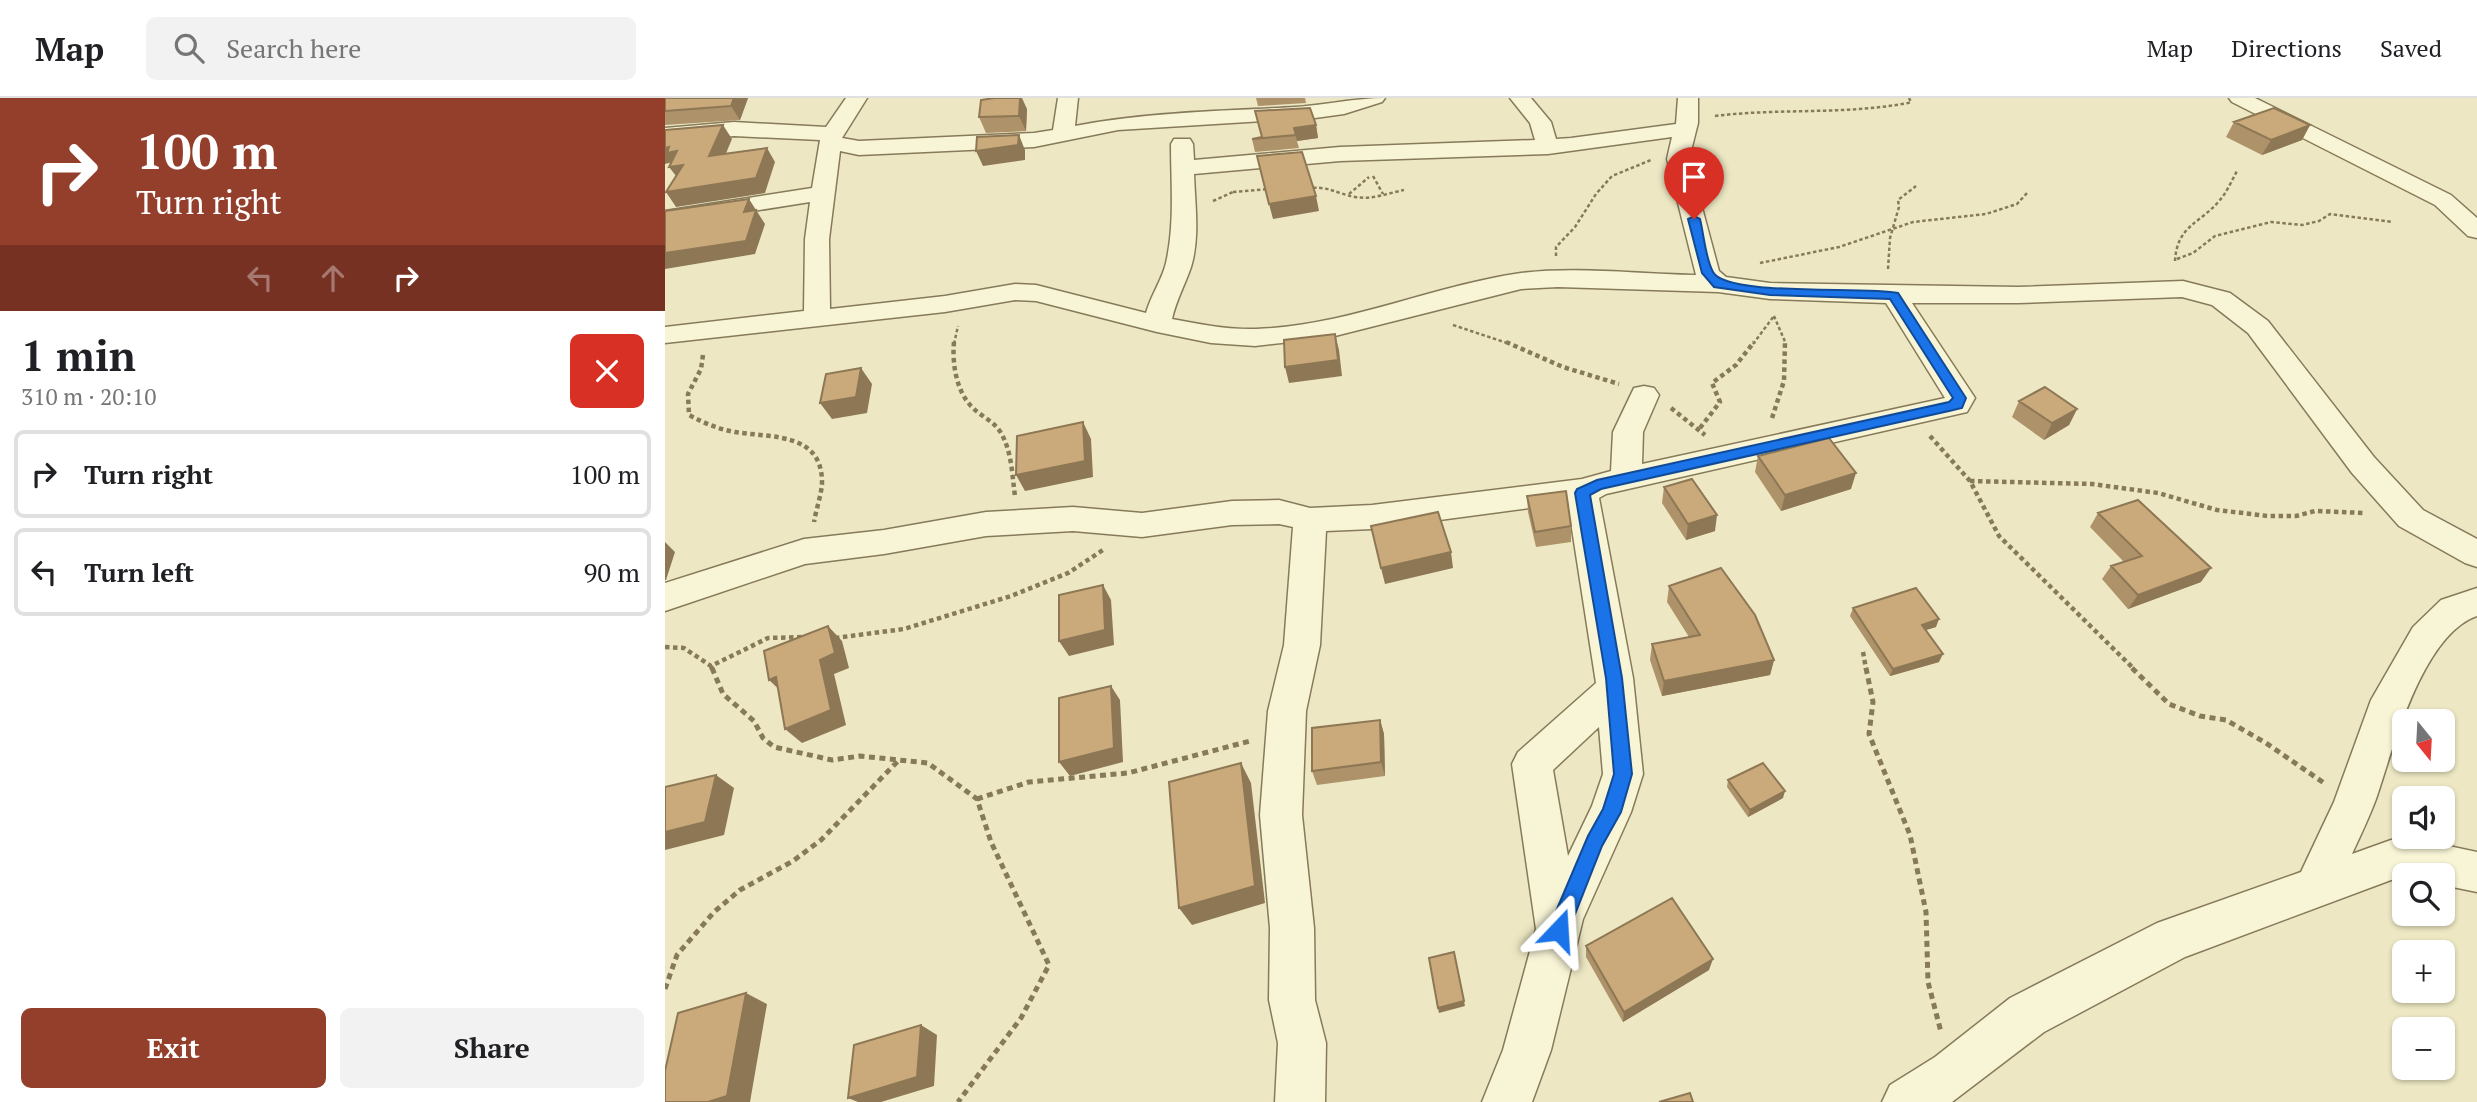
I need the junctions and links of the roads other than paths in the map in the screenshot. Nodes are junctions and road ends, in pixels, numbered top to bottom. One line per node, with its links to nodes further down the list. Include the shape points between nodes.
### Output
1 (857, 98): 11 (street)
2 (1068, 98): 10 (street)
3 (1375, 98): 7 (street, via 1315,113)
4 (1520, 98): 12 (street, via 1540,122)
5 (1688, 98): 8 (street)
6 (2239, 98): 16 (street, via 2443,200)
7 (1182, 120): 10 (street, via 1118,124); 13 (street)
8 (1683, 134): 12 (street); 17 (street, via 1680,170)
9 (665, 135): 11 (street, via 734,129)
10 (1063, 135): 11 (street, via 859,148)
11 (831, 138): 14 (street)
12 (1548, 147): 13 (street, via 1340,154)
13 (1183, 169): 20 (street, via 1184,236)
14 (823, 193): 15 (street); 19 (street, via 817,239)
15 (665, 218)
16 (2477, 230)
17 (1713, 278): 18 (street, via 1770,291); 20 (street, via 1521,281 1327,330 1255,338)
18 (1890, 295): 23 (street, via 1960,398 1957,405); 26 (street, via 2183,289 2221,299 2276,348 2363,465 2411,518)
19 (817, 318): 20 (street, via 1026,292); 21 (street)
20 (1157, 324)
21 (665, 335)
22 (1644, 395): 23 (street, via 1628,432)
23 (1626, 479): 24 (street)
24 (1588, 489): 25 (street, via 1372,517); 29 (street, via 1582,493)
25 (1310, 520): 27 (street, via 1279,512 1142,525 1073,519 1019,521 804,552); 33 (street, via 1302,645 1287,711 1281,815 1292,928 1292,1000 1302,1044)
26 (2477, 554)
27 (665, 597)
28 (2477, 603): 31 (street, via 2453,610 2426,637 2390,700 2354,803)
29 (1615, 689): 32 (street, via 1623,774); 32 (street, via 1532,764)
30 (2477, 872): 31 (street, via 2416,859 2391,860)
31 (2317, 885): 35 (street, via 2173,939 2027,1015 1952,1074)
32 (1559, 930): 34 (street, via 1527,1050)
33 (1300, 1102)
34 (1507, 1102)
35 (1907, 1102)

